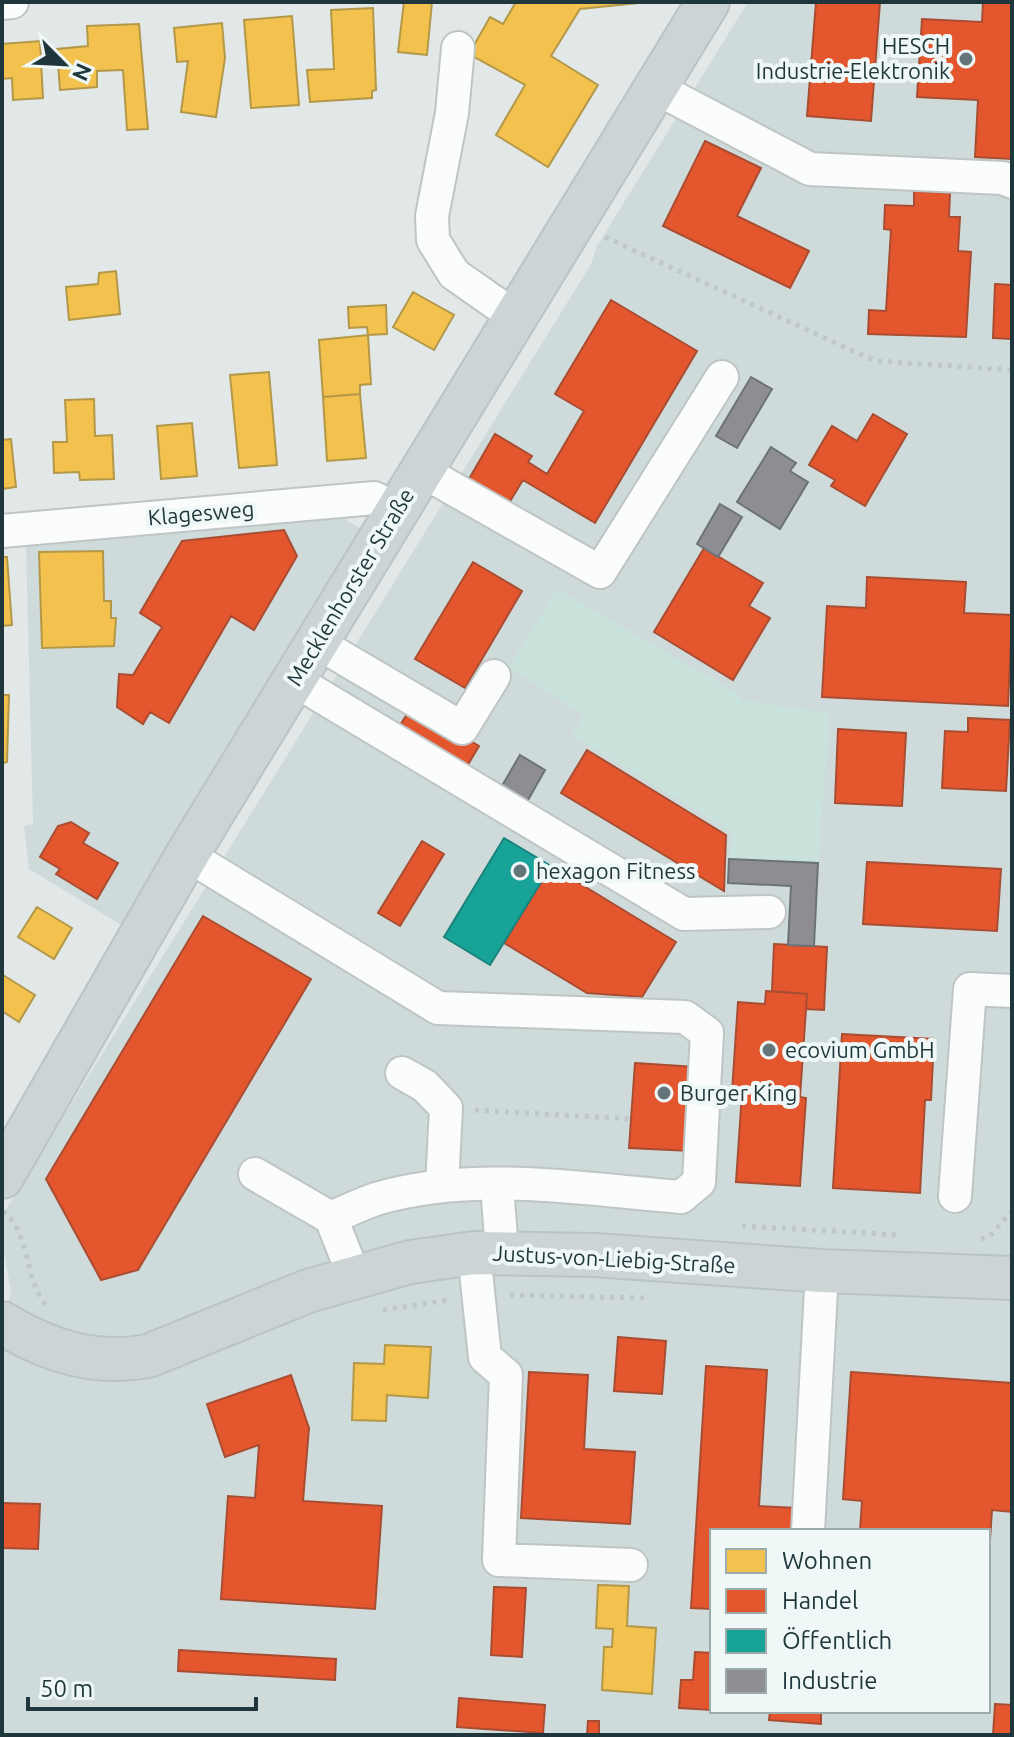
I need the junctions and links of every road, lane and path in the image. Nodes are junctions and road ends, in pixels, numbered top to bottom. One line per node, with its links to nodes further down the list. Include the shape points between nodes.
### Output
1 (12, 2): 3 (street)
2 (708, 2): 5 (main road, Mecklenhorster Straße)
3 (2, 3)
4 (458, 48): 8 (street, via 452,113 432,216 433,240 460,280)
5 (654, 87): 6 (street, via 810,169); 8 (main road, Mecklenhorster Straße)
6 (1012, 182)
7 (598, 234): 9 (path, via 875,361)
8 (514, 316): 11 (main road, Mecklenhorster Straße)
9 (1012, 370)
10 (722, 377): 11 (street, via 600,572)
11 (420, 470): 12 (main road, Mecklenhorster Straße)
12 (397, 510): 13 (street, Klagesweg, via 374,498); 14 (main road, Mecklenhorster Straße)
13 (2, 531)
14 (316, 642): 15 (street, via 462,728); 16 (main road, Mecklenhorster Straße)
15 (494, 676)
16 (294, 680): 17 (main road, Mecklenhorster Straße); 18 (street, via 684,914)
17 (187, 855): 24 (main road, Mecklenhorster Straße); 25 (street, via 438,1008 685,1017 707,1033 699,1182 681,1197)
18 (769, 912)
19 (1012, 991): 27 (street, via 970,989)
20 (402, 1073): 21 (street, via 425,1086)
21 (446, 1108): 22 (path); 26 (street)
22 (631, 1119)
23 (255, 1174): 29 (street)
24 (2, 1177)
25 (497, 1185): 26 (street); 30 (street)
26 (442, 1186): 29 (street, via 375,1199)
27 (955, 1196)
28 (12, 1218): 34 (path)
29 (331, 1218): 32 (street)
30 (488, 1253): 31 (main road, Justus-von-Liebig-Straße); 32 (main road, Justus-von-Liebig-Straße, via 410,1262); 37 (street, via 485,1357 506,1375 499,1560)
31 (822, 1271): 33 (main road, Justus-von-Liebig-Straße); 36 (street)
32 (354, 1276): 35 (main road, Justus-von-Liebig-Straße, via 129,1359 77,1356)
33 (1012, 1278)
34 (44, 1303)
35 (2, 1323)
36 (808, 1529)
37 (631, 1565)

